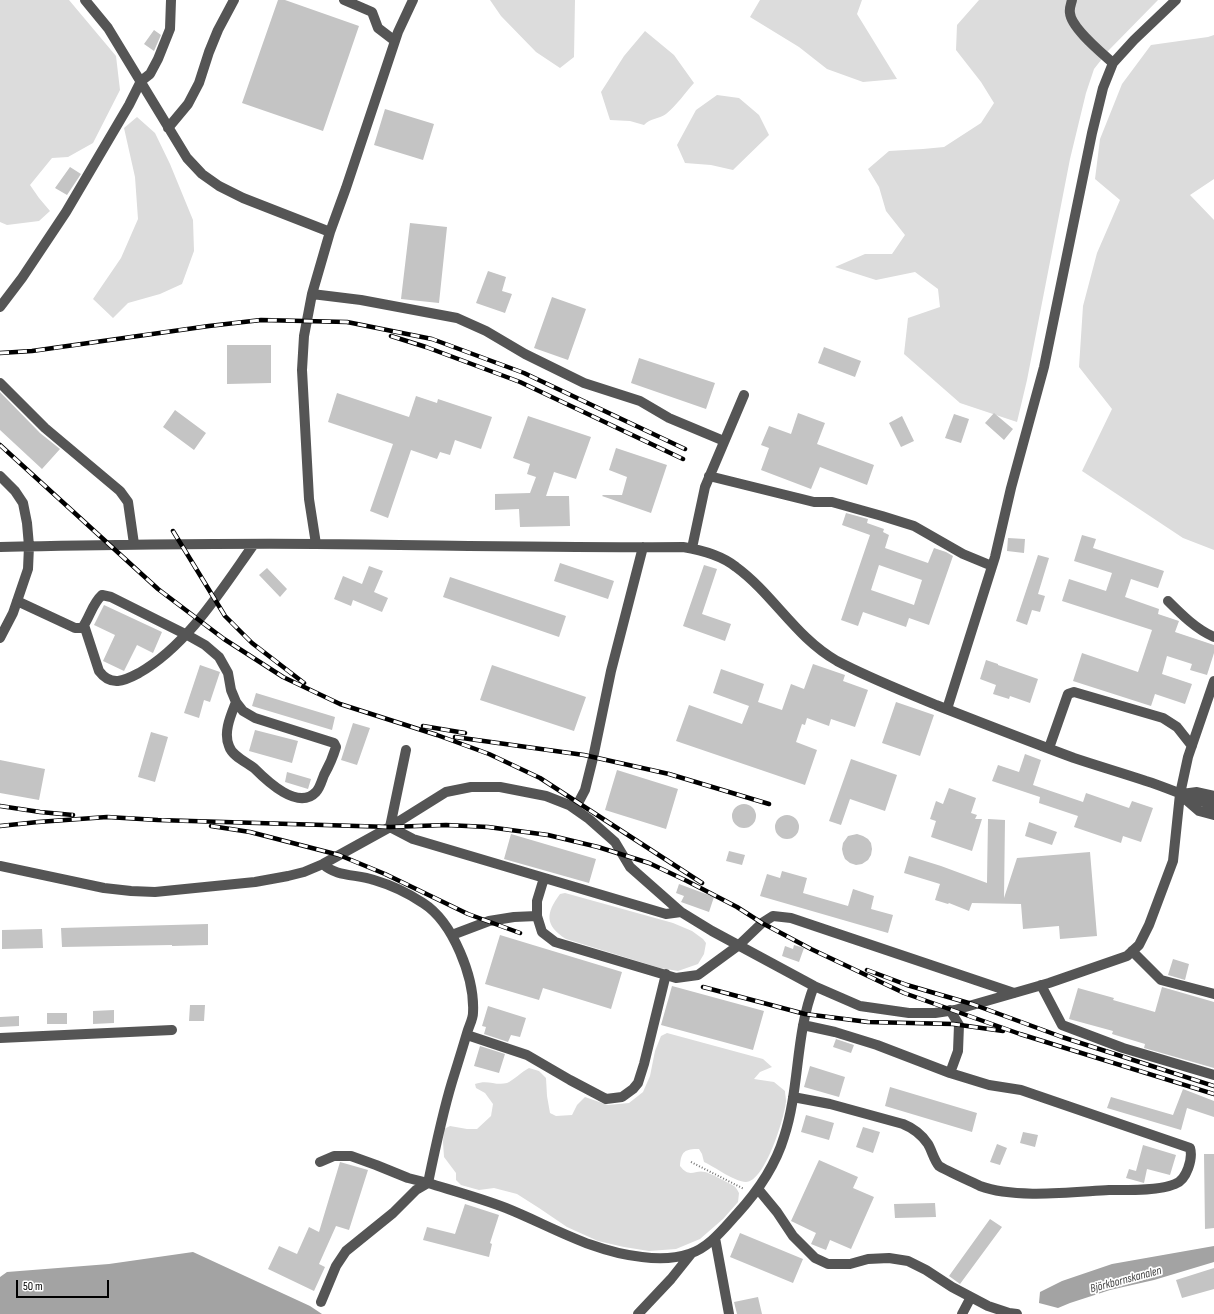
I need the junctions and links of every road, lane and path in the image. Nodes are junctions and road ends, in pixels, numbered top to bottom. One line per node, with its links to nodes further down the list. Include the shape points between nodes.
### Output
1 (85, 0): 10 (street, via 108,28)
2 (171, 0): 10 (street, via 170,29 166,43 150,74)
3 (234, 0): 11 (street, via 218,30 199,83 188,104)
4 (344, 0): 8 (street, via 372,12 378,28)
5 (413, 0): 8 (street)
6 (1072, 0): 9 (street, via 1070,13 1073,23 1089,42)
7 (1176, 0): 9 (street)
8 (395, 41): 12 (street)
9 (1113, 63): 27 (street, via 1103,88 1092,133 1044,367)
10 (141, 81): 11 (street); 14 (street, via 130,105 66,212)
11 (168, 128): 12 (street, via 187,158 202,174 219,186)
12 (330, 232): 13 (street)
13 (312, 294): 17 (street, via 361,300 457,318 584,383 640,402 669,418); 22 (street, via 304,336 302,370 309,498)
14 (0, 307)
15 (0, 383): 20 (street, via 45,428 120,491 128,502)
16 (744, 395): 17 (street)
17 (724, 441): 19 (street)
18 (0, 476): 23 (street, via 16,491 23,503)
19 (710, 476): 26 (street, via 705,487); 27 (street, via 814,502 832,502 914,526 963,554)
20 (134, 544): 21 (street); 23 (street)
21 (254, 544): 22 (street); 31 (street)
22 (316, 544): 25 (street)
23 (29, 546): 24 (street); 28 (street, via 28,569)
24 (0, 547)
25 (643, 547): 26 (street); 43 (street, via 611,671 585,790)
26 (692, 548): 36 (street, via 735,566 752,580 795,628 835,660 882,683)
27 (992, 566): 36 (street)
28 (17, 601): 30 (street, via 75,628 82,628); 33 (street)
29 (1168, 601): 32 (street, via 1203,633)
30 (84, 625): 31 (street, via 96,600 102,594); 31 (street, via 99,671 112,681 126,680 154,664)
31 (186, 634): 35 (street, via 206,645 219,657 228,673)
32 (1214, 637)
33 (0, 638)
34 (1214, 681): 37 (street)
35 (236, 702): 35 (street, via 243,711 255,718 334,743 334,756 317,791 302,798 285,794 236,756 229,748 226,737)
36 (947, 709): 38 (street)
37 (1192, 746): 38 (street, via 1177,726 1163,718 1074,692 1068,694); 40 (street)
38 (1049, 748): 40 (street)
39 (406, 750): 45 (street)
40 (1180, 794): 41 (street, via 1197,792); 42 (street); 44 (street, via 1199,811); 53 (street, via 1173,861 1149,926 1139,945)
41 (1214, 796)
42 (1214, 805)
43 (574, 809): 45 (street, via 546,796 530,792 471,786 446,792); 49 (street, via 614,842 630,867)
44 (1214, 815)
45 (390, 827): 46 (street); 48 (street, via 413,839)
46 (323, 864): 47 (street, via 294,875 255,882 155,892 104,888); 51 (street, via 336,872 373,879 404,892 437,914)
47 (0, 866)
48 (544, 878): 49 (street, via 666,914); 50 (street)
49 (681, 912): 52 (street)
50 (537, 916): 51 (street, via 489,921); 54 (street, via 542,932 555,942)
51 (452, 935): 62 (street, via 471,987 473,1014)
52 (738, 945): 54 (street, via 698,975 676,978); 56 (street); 57 (street, via 773,916 791,918)
53 (1132, 952): 55 (street, via 1106,964); 58 (street, via 1161,980)
54 (666, 974): 62 (street, via 638,1083 622,1097 606,1099 527,1055)
55 (1041, 985): 57 (street); 65 (street, via 1062,1025 1123,1048)
56 (814, 986): 59 (street, via 860,1006 909,1013); 60 (street)
57 (1014, 992): 59 (street)
58 (1214, 994)
59 (950, 1010): 64 (street, via 959,1025 958,1051)
60 (803, 1025): 64 (street, via 877,1045); 66 (street)
61 (172, 1030): 63 (street)
62 (467, 1035): 69 (street, via 444,1108)
63 (0, 1038)
64 (950, 1073): 66 (street, via 989,1085 1022,1090 1190,1148 1186,1175 1177,1184 1143,1189 1029,1194 994,1190 979,1186 939,1166 928,1144 913,1128 830,1104)
65 (1214, 1075)
66 (793, 1097): 70 (street, via 785,1136 771,1169)
67 (320, 1162): 69 (street, via 334,1156 351,1156)
68 (691, 1162): 70 (path)
69 (428, 1183): 72 (street, via 506,1208 604,1250 655,1259); 74 (street, via 346,1251 336,1266)
70 (756, 1192): 71 (street); 73 (street, via 777,1212 793,1236 815,1258 828,1264 850,1264 868,1259 889,1258 908,1261)
71 (715, 1238): 72 (street); 76 (street)
72 (691, 1254): 75 (street)
73 (971, 1297): 77 (street); 78 (street, via 988,1306)
74 (321, 1302)
75 (638, 1314)
76 (729, 1314)
77 (962, 1314)
78 (1017, 1314)

